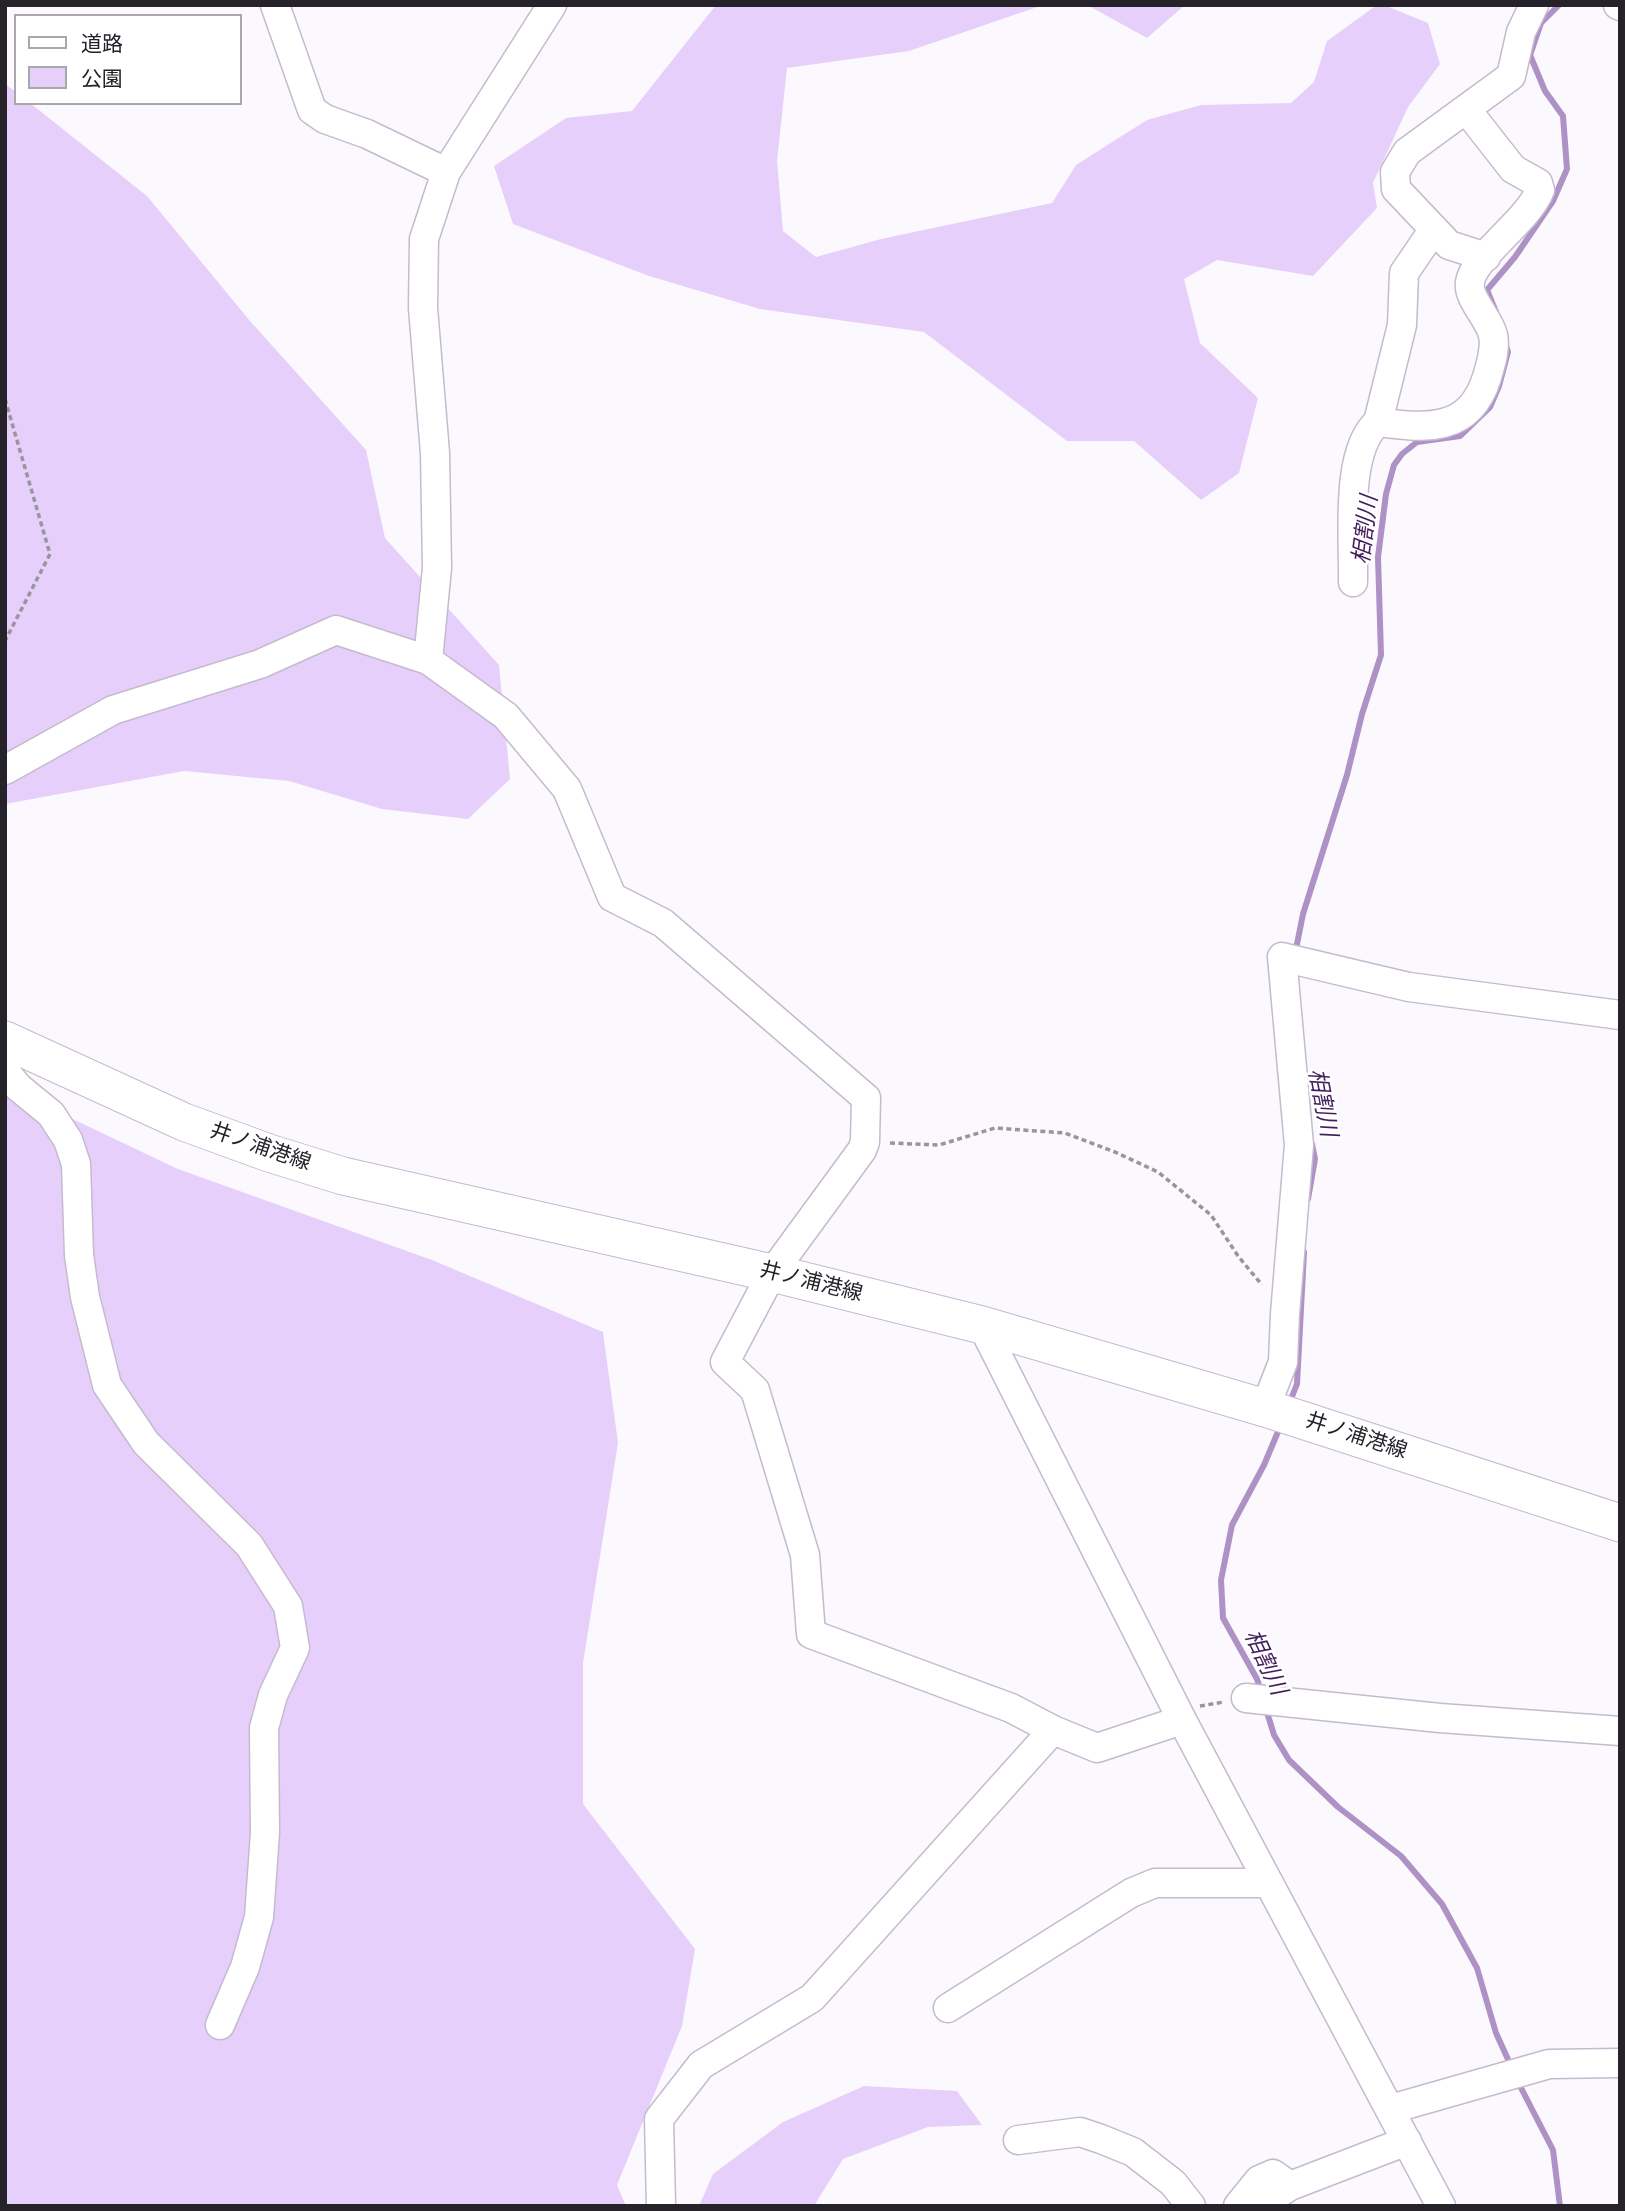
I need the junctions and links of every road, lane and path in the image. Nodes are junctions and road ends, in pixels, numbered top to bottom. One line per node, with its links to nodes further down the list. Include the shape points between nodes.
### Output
1 (275, 5): 5 (street, via 312,110)
2 (552, 5): 5 (street)
3 (1534, 5): 4 (street, via 1521,32 1511,76)
4 (1466, 109): 6 (street, via 1408,152 1395,172 1396,189); 7 (street, via 1513,169 1538,183 1540,190 1526,213)
5 (446, 172): 12 (street, via 424,239 423,308 435,453 438,568)
6 (1434, 229): 7 (street, via 1449,245); 9 (street, via 1404,273 1402,324)
7 (1486, 257): 9 (street, via 1474,270 1469,285 1494,338 1491,364 1475,405 1456,419 1417,428)
8 (5, 399): 11 (path, via 50,554)
9 (1378, 422): 10 (street, via 1368,430 1358,460)
10 (1353, 582)
11 (5, 641)
12 (428, 660): 13 (street, via 336,630 260,664 113,710); 17 (street, via 506,716 567,789 612,897 663,923 866,1098)
13 (5, 770)
14 (1620, 1015): 19 (street, via 1409,987 1282,957 1299,1145)
15 (5, 1040): 18 (main road, 井ノ浦港線, via 184,1122 342,1176)
16 (5, 1071): 29 (street, via 51,1114 68,1140 76,1164 79,1255 107,1385 146,1443 249,1545 288,1606 295,1648 273,1695 264,1728 265,1833 259,1917 245,1967)
17 (865, 1142): 18 (street); 19 (path, via 939,1144 995,1128 1065,1133 1115,1152 1158,1172 1211,1215)
18 (772, 1272): 20 (main road, 井ノ浦港線); 25 (street, via 725,1362 755,1390 805,1556 811,1634 1011,1708)
19 (1285, 1314): 21 (street, via 1283,1362)
20 (982, 1325): 21 (main road, 井ノ浦港線); 24 (street)
21 (1265, 1408): 22 (main road, 井ノ浦港線)
22 (1620, 1523)
23 (1246, 1699): 24 (path); 26 (street)
24 (1180, 1715): 25 (street, via 1097,1748); 27 (street)
25 (1052, 1730): 35 (street, via 812,1998 701,2065 659,2119)
26 (1620, 1731)
27 (1269, 1883): 28 (street, via 1155,1883); 31 (street)
28 (948, 2008)
29 (220, 2025)
30 (1620, 2063): 31 (street, via 1549,2064)
31 (1391, 2109): 33 (street)
32 (1018, 2140): 36 (street, via 1080,2133 1101,2139 1133,2152 1173,2183)
33 (1407, 2141): 34 (street); 39 (street)
34 (1290, 2186): 37 (street, via 1273,2174 1259,2180); 38 (street)
35 (661, 2206)
36 (1191, 2206)
37 (1238, 2206)
38 (1259, 2206)
39 (1440, 2206)

